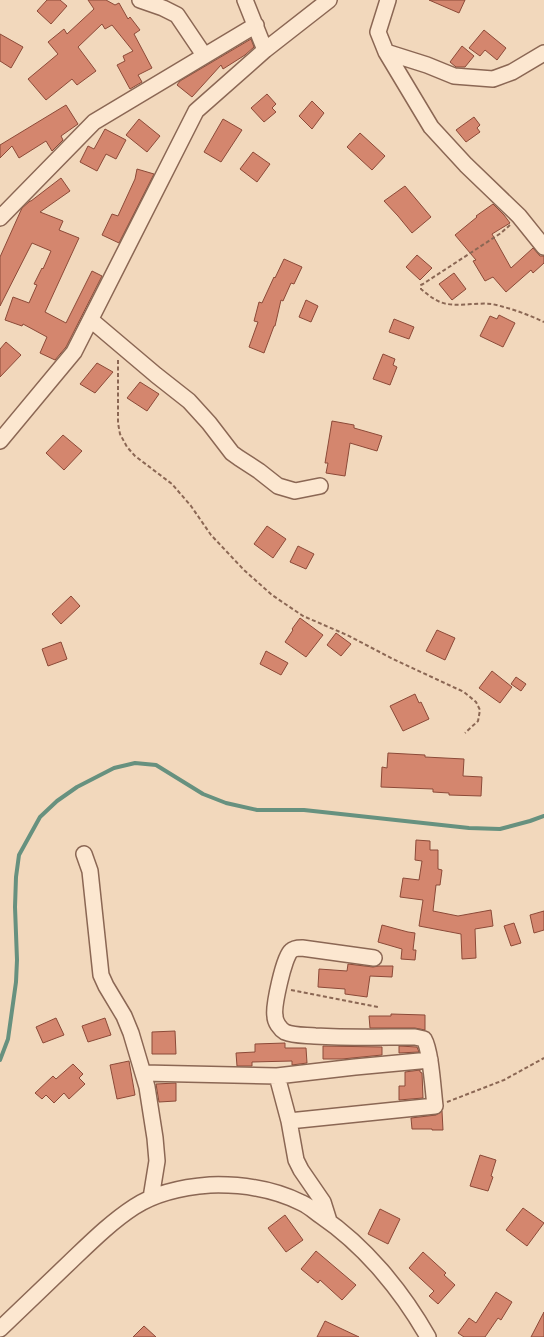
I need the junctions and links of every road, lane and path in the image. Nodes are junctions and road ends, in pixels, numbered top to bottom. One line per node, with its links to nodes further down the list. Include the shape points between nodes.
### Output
1 (140, 0): 9 (street, via 176,15)
2 (245, 0): 5 (street)
3 (329, 0): 6 (street)
4 (388, 0): 7 (street, via 378,32)
5 (256, 25): 6 (street); 9 (street)
6 (265, 50): 13 (street, via 196,111)
7 (386, 52): 8 (street, via 454,76 493,79); 10 (street, via 431,127)
8 (544, 53)
9 (204, 55): 11 (street, via 94,122)
10 (519, 216): 12 (street); 14 (path, via 501,233 420,287 441,303 491,304)
11 (0, 218)
12 (544, 247)
13 (91, 320): 15 (street); 16 (street, via 74,352)
14 (544, 322)
15 (118, 342): 17 (street, via 189,400 232,452 278,486 295,491); 18 (path, via 118,423 127,447 172,484 211,535 272,595 302,616 464,692 476,702 480,710 478,721)
16 (0, 441)
17 (320, 486)
18 (465, 734)
19 (84, 854): 25 (street, via 90,871 101,975 124,1016)
20 (374, 958): 21 (street, via 295,949 287,956)
21 (278, 988): 22 (path); 24 (street, via 274,1014 286,1032 352,1038 421,1038 426,1042)
22 (378, 1007)
23 (544, 1058): 27 (path, via 504,1080)
24 (430, 1060): 26 (street); 27 (street)
25 (144, 1074): 26 (street); 29 (street, via 157,1161)
26 (277, 1076): 28 (street)
27 (436, 1106): 28 (street)
28 (289, 1121): 30 (street, via 296,1160 323,1202)
29 (151, 1198): 30 (street, via 190,1186 246,1186 303,1203); 31 (street, via 105,1228)
30 (329, 1221): 32 (street, via 379,1269)
31 (0, 1329)
32 (428, 1337)

